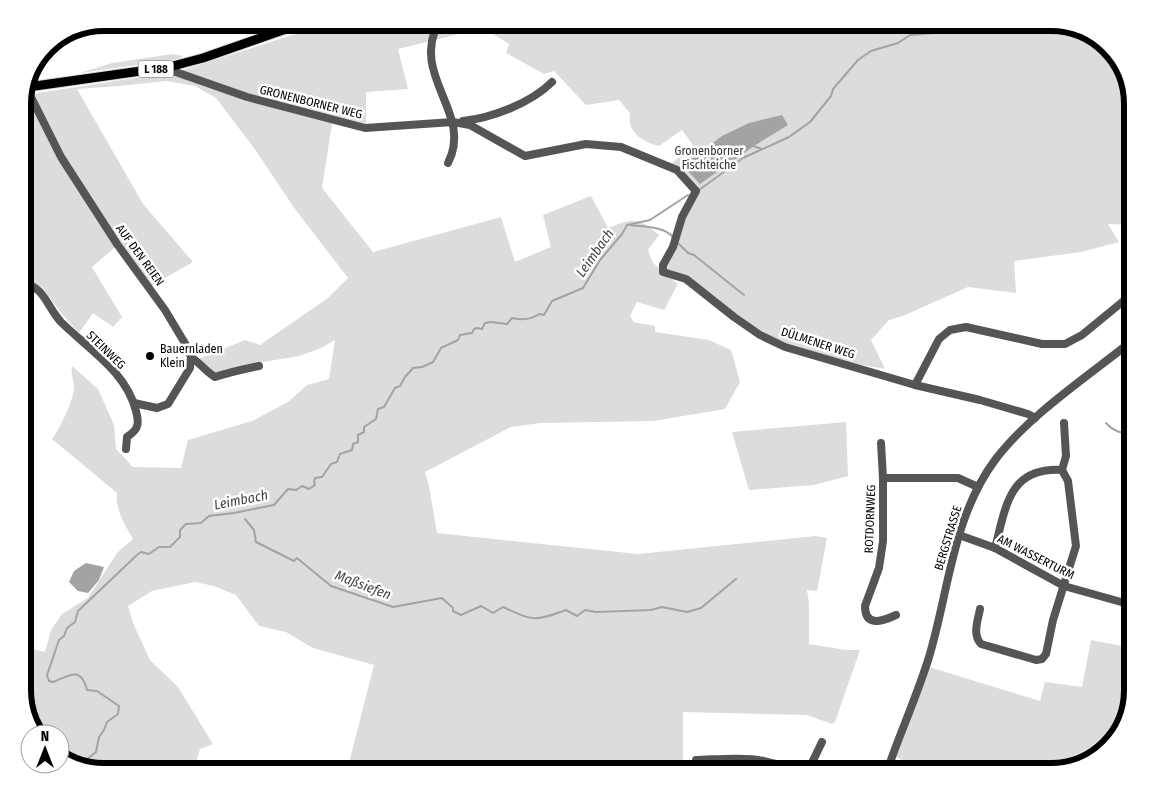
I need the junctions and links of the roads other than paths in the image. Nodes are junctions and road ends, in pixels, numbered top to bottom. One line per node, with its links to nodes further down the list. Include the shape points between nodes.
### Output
1 (280, 31): 3 (main road, L 188)
2 (434, 31): 7 (street, via 430,50 435,78)
3 (169, 67): 5 (main road, L 188); 7 (street, GRONENBORNER WEG, via 248,97 365,128)
4 (552, 82): 7 (street, GRONENBORNER WEG, via 542,92 506,110 478,119)
5 (34, 87)
6 (32, 96): 13 (street, AUF DEN REIEN, via 61,157 117,244 165,310)
7 (453, 122): 8 (street, via 454,152); 9 (street, GRONENBORNER WEG, via 470,125 525,156 586,144 621,147 677,170)
8 (448, 163)
9 (695, 193): 15 (street, DÜLMENER WEG, via 682,216 663,272 686,279 760,335 785,347)
10 (31, 285): 16 (street, STEINWEG, via 37,288 59,319 125,384)
11 (1124, 301): 15 (street, via 1082,335 1065,344 1042,344 966,327 950,330 939,338)
12 (1124, 347): 17 (street, BERGSTRASSE)
13 (191, 357): 14 (street, via 215,377 232,370); 16 (street, via 190,368 168,404 157,408)
14 (259, 366)
15 (915, 385): 17 (street, DÜLMENER WEG, via 980,400)
16 (134, 403): 20 (street, STEINWEG, via 138,426 127,437)
17 (1036, 418): 23 (street, BERGSTRASSE, via 1008,444)
18 (1064, 423): 21 (street, via 1066,456)
19 (881, 443): 22 (street)
20 (126, 449)
21 (1062, 470): 25 (street, via 1038,471 1022,480 1007,503); 26 (street, via 1068,481 1076,546)
22 (882, 478): 23 (street, via 958,478); 29 (street, ROTDORNWEG, via 882,550 865,611 866,616 876,622)
23 (978, 487): 24 (street, BERGSTRASSE)
24 (959, 535): 25 (street, AM WASSERTURM); 36 (street, BERGSTRASSE, via 929,657)
25 (995, 548): 26 (street, AM WASSERTURM)
26 (1064, 586): 27 (street, AM WASSERTURM); 28 (street, via 1042,659 1027,659 978,642 976,632)
27 (1124, 602)
28 (980, 608)
29 (896, 615)
30 (822, 742): 35 (street)
31 (730, 759): 32 (street); 33 (street); 34 (street, via 758,759)
32 (696, 760)
33 (729, 763)
34 (772, 763)
35 (812, 763)
36 (890, 763)

